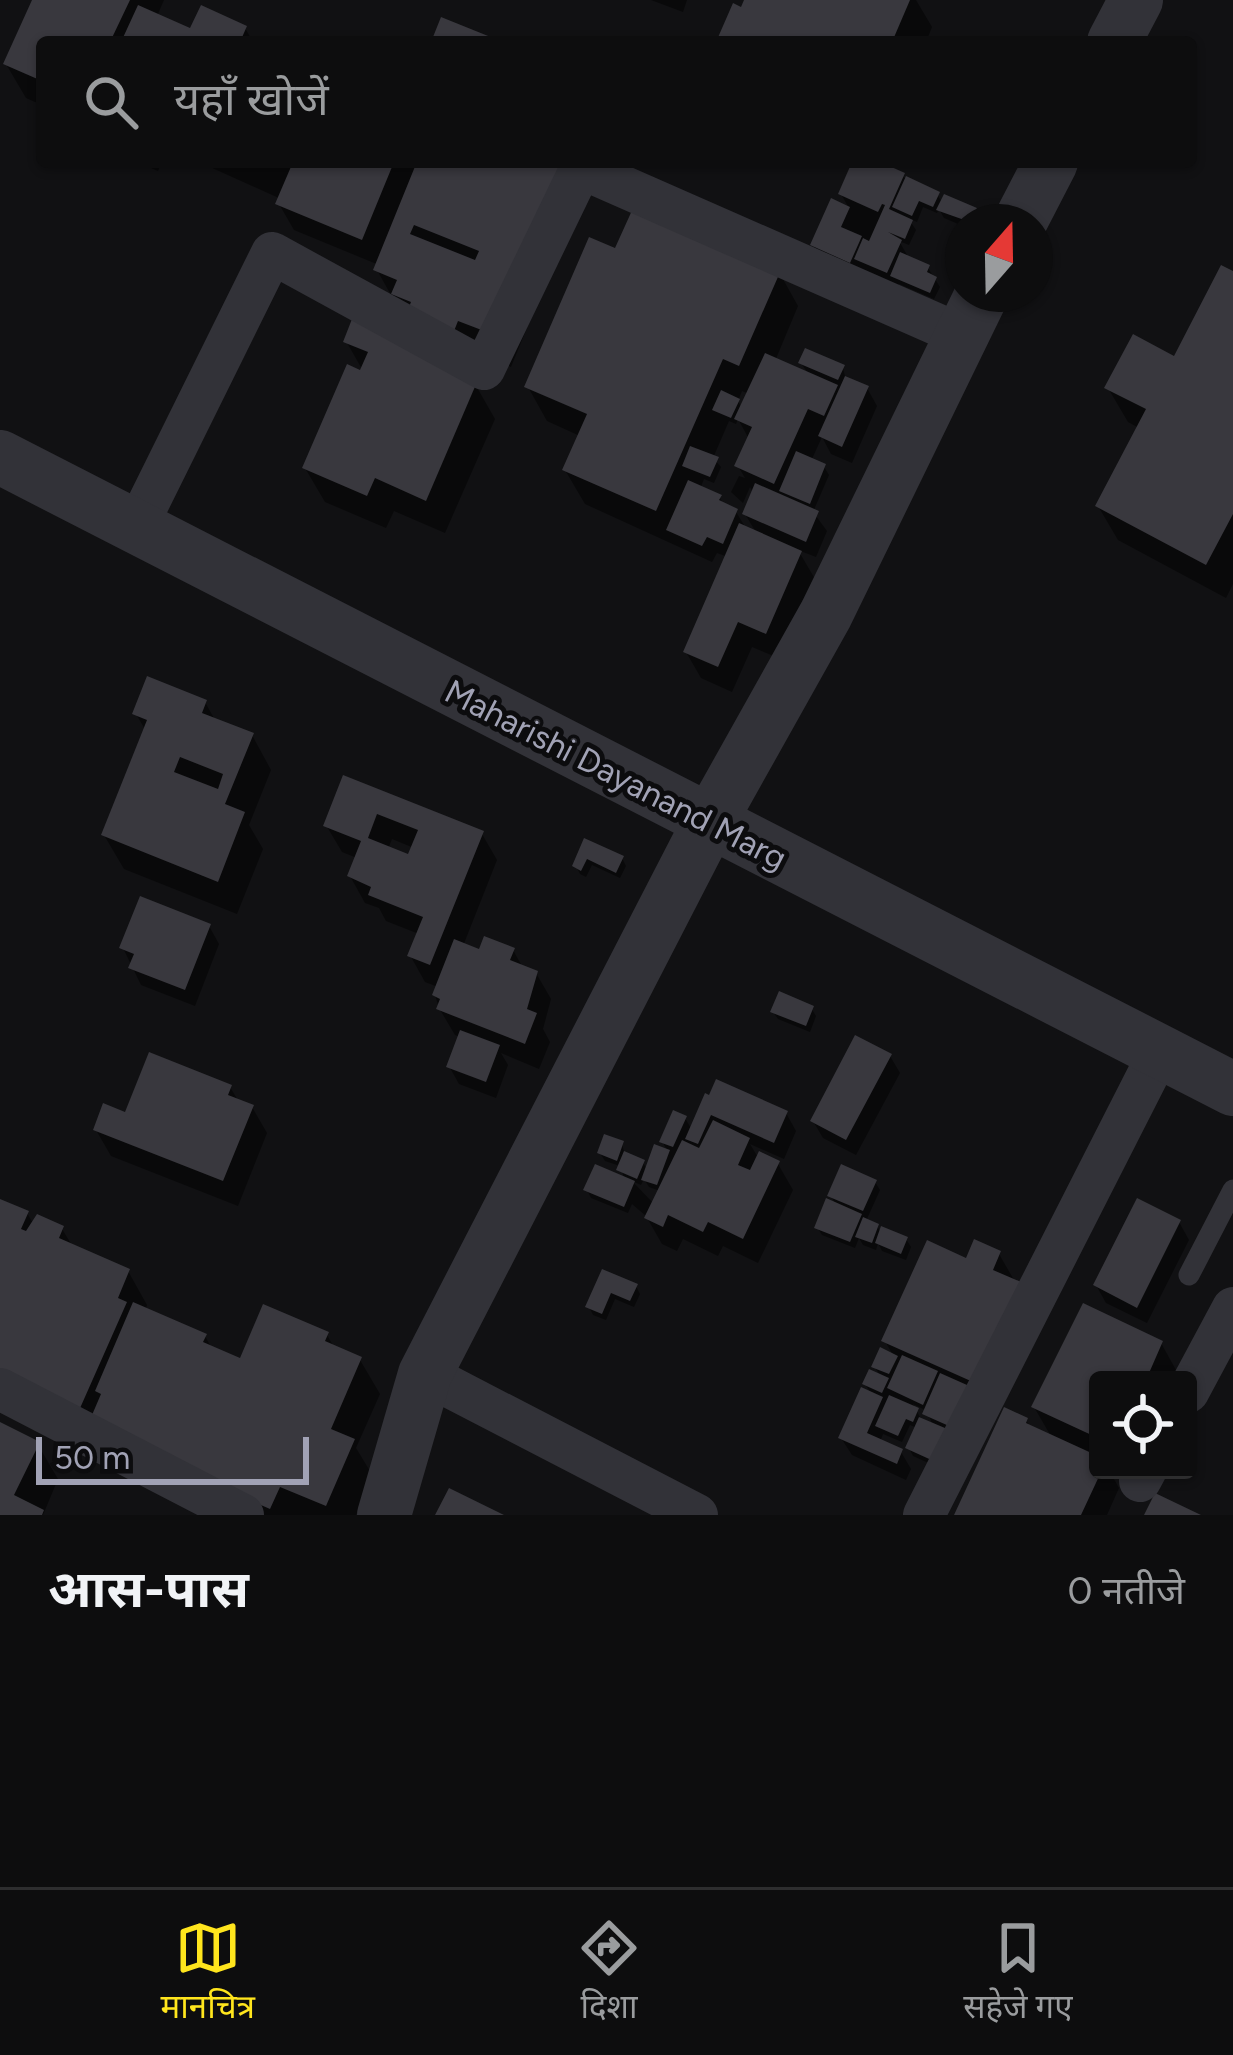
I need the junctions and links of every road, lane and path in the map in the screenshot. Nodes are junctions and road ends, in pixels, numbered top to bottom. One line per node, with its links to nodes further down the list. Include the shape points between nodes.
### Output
1 (1136, 0): 2 (street)
2 (1117, 36)
3 (1048, 168): 4 (street)
4 (1029, 204)
5 (972, 315): 7 (street, via 581,168 484,368 272,253); 8 (street, via 826,614)
6 (0, 457): 7 (street, Maharishi Dayanand Marg)
7 (137, 526): 8 (street, Maharishi Dayanand Marg)
8 (709, 823): 9 (street, Maharishi Dayanand Marg); 14 (street)
9 (1159, 1053): 10 (street, Maharishi Dayanand Marg); 20 (street)
10 (1233, 1089)
11 (1233, 1190): 12 (lane)
12 (1190, 1275)
13 (1233, 1308): 15 (street)
14 (425, 1374): 18 (street); 19 (street)
15 (1197, 1374)
16 (0, 1388): 17 (street)
17 (243, 1515)
18 (384, 1515)
19 (697, 1515)
20 (924, 1515)

